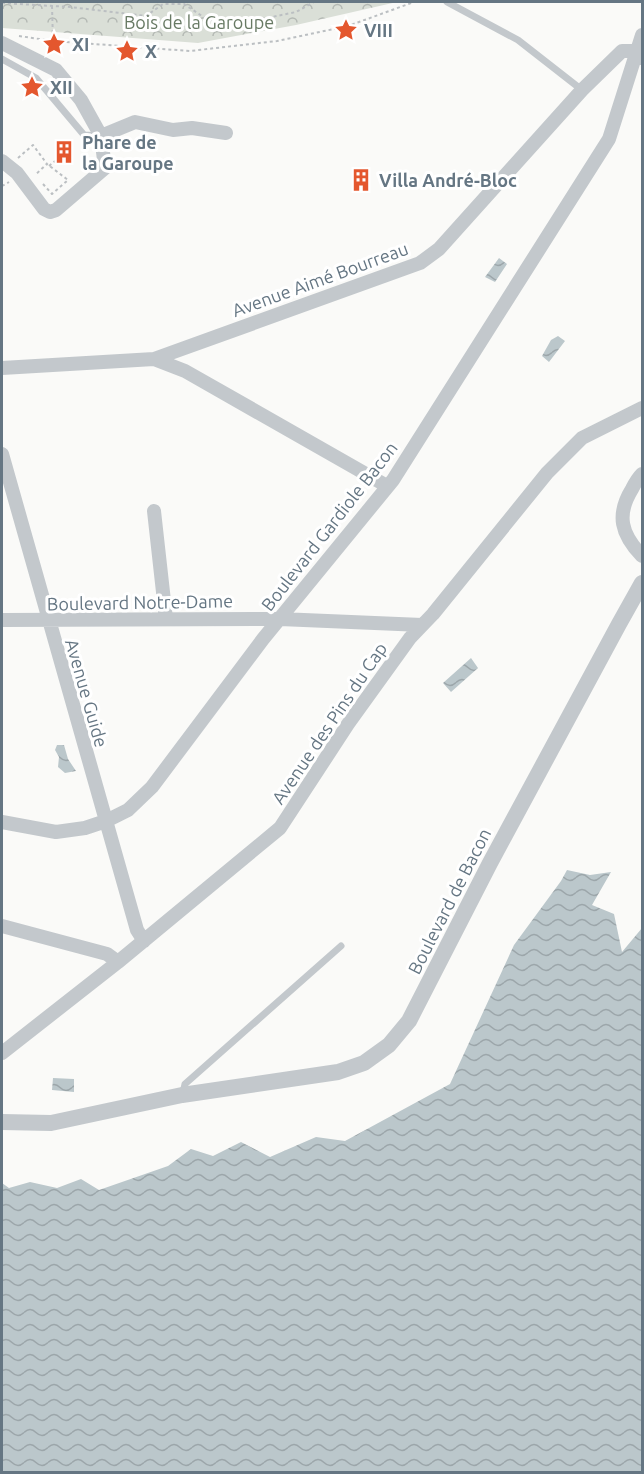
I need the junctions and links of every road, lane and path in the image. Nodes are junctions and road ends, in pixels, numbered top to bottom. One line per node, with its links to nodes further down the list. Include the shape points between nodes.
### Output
1 (56, 2): 6 (path)
2 (315, 2): 6 (path, via 296,12 233,25 205,18 184,4 163,4 146,16)
3 (414, 2): 9 (path, via 348,26 277,41 190,51)
4 (447, 2): 12 (lane, via 518,40)
5 (2, 3): 6 (path)
6 (54, 7): 9 (path)
7 (642, 35): 10 (street, Boulevard Gardiole Bacon)
8 (7, 39): 9 (path); 14 (street, via 56,69 81,100)
9 (52, 41)
10 (639, 55): 12 (street, Avenue Aimé Bourreau, via 622,51); 23 (street, Boulevard Gardiole Bacon, via 609,139)
11 (2, 59): 14 (lane, via 36,78 84,135)
12 (582, 90): 18 (street, Avenue Aimé Bourreau, via 439,249 420,263)
13 (226, 133): 14 (street, via 192,128 173,130 135,122)
14 (101, 135): 16 (street, via 105,168 50,212)
15 (55, 161): 17 (path)
16 (5, 163): 17 (path, via 33,145)
17 (48, 165): 17 (path, via 35,175 52,194 68,180)
18 (154, 359): 19 (street, Avenue Aimé Bourreau); 23 (street, via 185,371)
19 (2, 368)
20 (642, 408): 31 (street, Avenue des Pins du Cap, via 582,438 547,473)
21 (2, 454): 30 (street, Avenue Guide)
22 (642, 474): 25 (street, via 624,502 621,521)
23 (387, 486): 28 (street, Boulevard Gardiole Bacon)
24 (153, 511): 27 (street)
25 (642, 556)
26 (642, 583): 39 (street, Boulevard de Bacon, via 409,1021 389,1045 364,1064 338,1072)
27 (166, 619): 28 (street, Boulevard Notre-Dame); 30 (street, Boulevard Notre-Dame)
28 (280, 619): 31 (street, Boulevard Notre-Dame); 32 (street, Boulevard Gardiole Bacon, via 152,787 128,810)
29 (2, 620): 30 (street, Boulevard Notre-Dame)
30 (48, 620): 32 (street, Avenue Guide)
31 (422, 625): 35 (street, Avenue des Pins du Cap, via 348,724 280,828)
32 (106, 821): 33 (street, Boulevard Gardiole Bacon, via 56,832); 35 (street, Avenue Guide, via 137,930)
33 (2, 822)
34 (2, 926): 37 (street, via 107,954)
35 (144, 941): 37 (street, Avenue des Pins du Cap)
36 (342, 946): 39 (lane, via 185,1084)
37 (118, 962): 38 (street)
38 (2, 1053)
39 (182, 1095): 40 (street, Boulevard de Bacon, via 51,1123)
40 (2, 1122)

